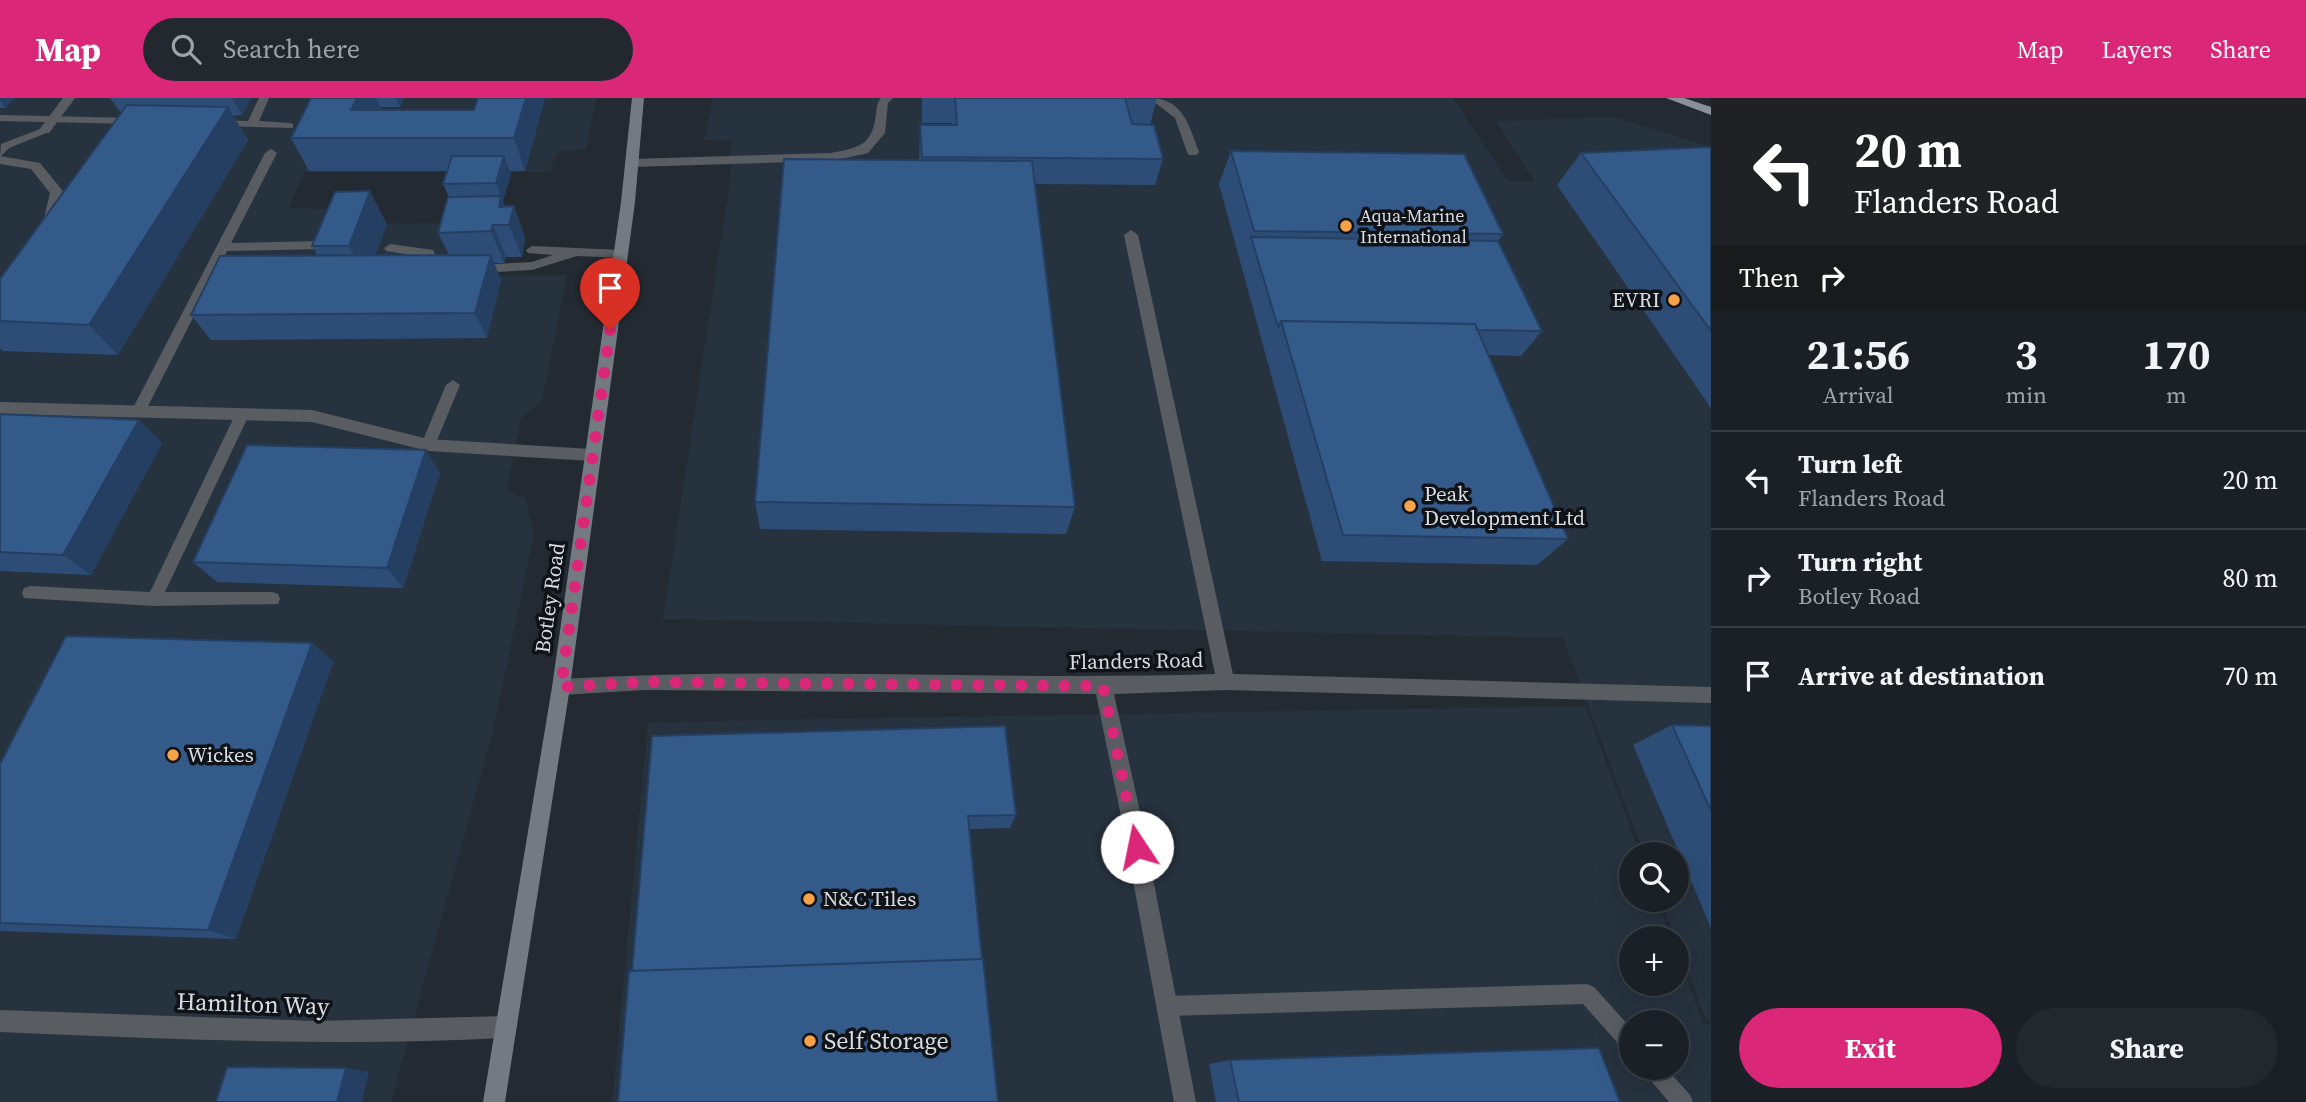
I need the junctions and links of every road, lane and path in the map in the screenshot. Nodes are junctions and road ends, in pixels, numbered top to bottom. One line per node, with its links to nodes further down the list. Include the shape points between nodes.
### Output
1 (69, 98): 9 (street)
2 (264, 98): 12 (lane)
3 (638, 98): 19 (main road, Botley Road)
4 (888, 98): 19 (lane, via 883,102 879,133 864,150 831,157)
5 (1154, 98): 15 (lane, via 1180,116)
6 (1672, 98): 7 (main road)
7 (1711, 111)
8 (0, 118): 9 (lane)
9 (55, 120): 10 (lane); 14 (street)
10 (148, 122)
11 (200, 122): 12 (lane)
12 (252, 124): 13 (lane)
13 (289, 126)
14 (45, 130): 16 (lane, via 5,146)
15 (1193, 152)
16 (0, 153)
17 (271, 153): 23 (lane)
18 (0, 160): 21 (street, via 35,166 57,193 50,226)
19 (632, 163): 27 (main road, Botley Road)
20 (1131, 235): 37 (street)
21 (41, 237)
22 (322, 245): 23 (lane)
23 (223, 247): 30 (lane)
24 (390, 248): 26 (lane, via 429,253 435,270 532,266)
25 (532, 250): 26 (lane)
26 (578, 252): 27 (lane)
27 (621, 254): 33 (main road, Botley Road)
28 (453, 385): 32 (lane)
29 (0, 408): 30 (street)
30 (138, 412): 31 (street)
31 (242, 415): 32 (street, via 312,416); 35 (lane)
32 (428, 445): 33 (street)
33 (592, 454): 39 (main road, Botley Road)
34 (30, 593): 35 (lane)
35 (154, 599): 36 (lane)
36 (272, 600)
37 (1226, 682): 38 (street, Flanders Road); 40 (street, Flanders Road)
38 (1103, 686): 39 (street, Flanders Road, via 645,682); 41 (street)
39 (561, 687): 43 (main road, Botley Road)
40 (1711, 695)
41 (1167, 1006): 44 (lane, via 1587,994); 47 (street)
42 (0, 1021): 43 (street, Hamilton Way, via 302,1033)
43 (505, 1027): 46 (main road, Botley Road)
44 (1619, 1030)
45 (1664, 1080): 48 (lane)
46 (494, 1102)
47 (1185, 1102)
48 (1684, 1102)

